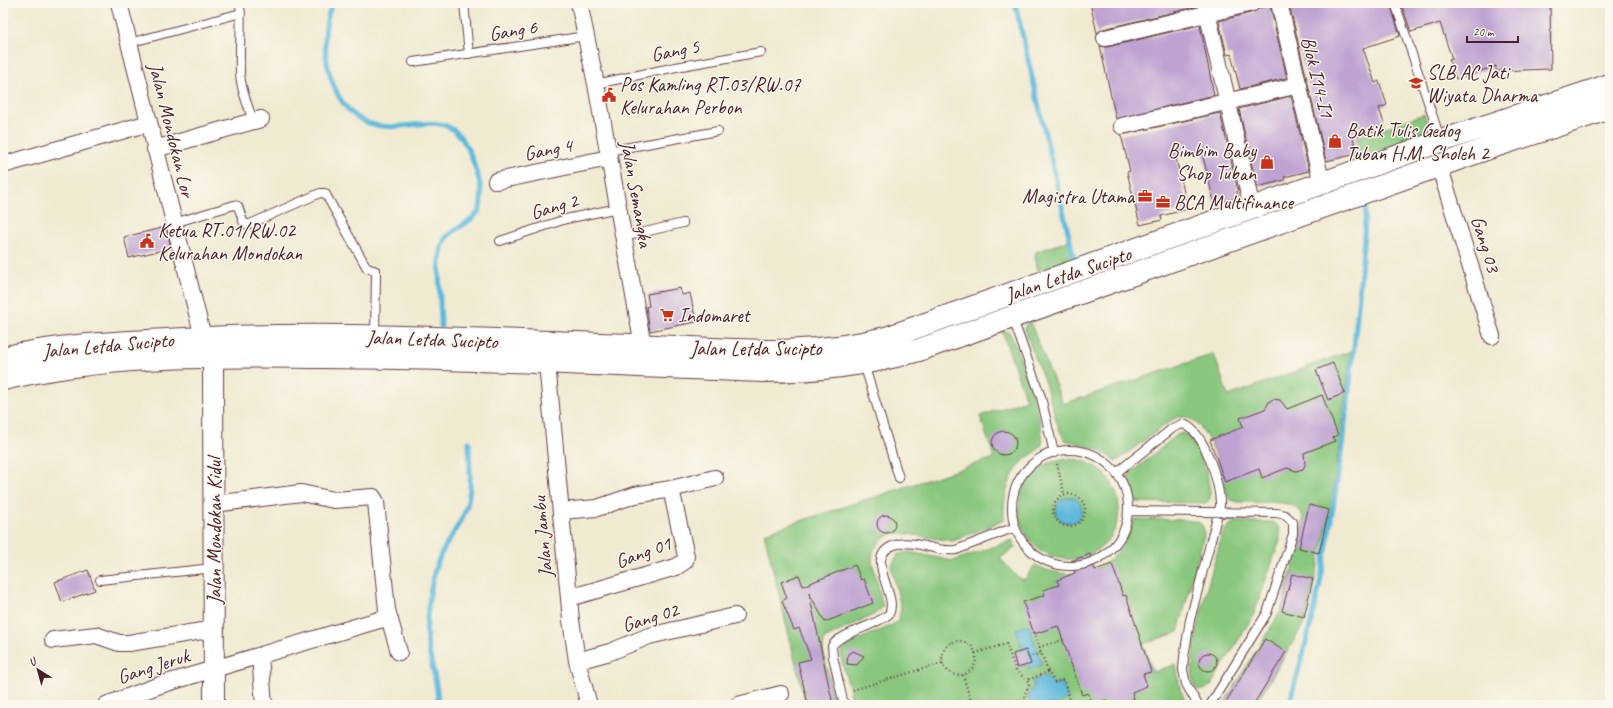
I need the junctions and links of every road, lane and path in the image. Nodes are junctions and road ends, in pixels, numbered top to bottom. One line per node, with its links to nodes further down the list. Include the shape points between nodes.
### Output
1 (119, 3): 12 (street, Jalan Mondokan Lor)
2 (240, 3): 9 (lane)
3 (464, 3): 14 (lane, Gang 6)
4 (579, 3): 10 (street, Jalan Semangka)
5 (1252, 3): 8 (street)
6 (1279, 3): 17 (street, Blok I14-I1)
7 (1395, 3): 25 (lane)
8 (1206, 8): 11 (street); 19 (street)
9 (241, 13): 12 (lane); 21 (lane, via 240,71 243,86)
10 (586, 36): 14 (lane, Gang 6); 16 (street, Jalan Semangka)
11 (1105, 38)
12 (129, 43): 22 (street, Jalan Mondokan Lor)
13 (761, 52): 16 (lane, Gang 5)
14 (469, 54): 15 (lane, Gang 6)
15 (413, 62)
16 (596, 84): 27 (street, Jalan Semangka)
17 (1299, 85): 19 (street); 32 (street, Blok I14-I1)
18 (1610, 85): 25 (main road, Jalan Letda Sucipto)
19 (1228, 101): 23 (street); 35 (street)
20 (1610, 108): 29 (main road, Jalan Letda Sucipto)
21 (257, 120): 26 (street)
22 (149, 123): 26 (street, Jalan Mondokan Lor); 28 (street)
23 (1122, 126)
24 (718, 131): 27 (lane)
25 (1441, 141): 30 (main road, Jalan Letda Sucipto)
26 (156, 149): 36 (street, Jalan Mondokan Lor)
27 (608, 155): 31 (street, Gang 4); 34 (street, Jalan Semangka)
28 (3, 165)
29 (1439, 165): 33 (main road, Jalan Letda Sucipto); 42 (street, Gang 03)
30 (1364, 169): 32 (main road, Jalan Letda Sucipto); 33 (main road)
31 (496, 181)
32 (1322, 184): 35 (main road, Jalan Letda Sucipto)
33 (1370, 189): 41 (main road, Jalan Letda Sucipto)
34 (618, 208): 38 (street, Jalan Semangka); 39 (lane, Gang 2, via 566,219)
35 (1252, 208): 40 (main road, Jalan Letda Sucipto)
36 (174, 223): 43 (street, Jalan Mondokan Lor); 44 (lane, via 234,204 238,206 244,224 250,224 324,192 367,268 377,272)
37 (683, 223): 38 (lane)
38 (623, 237): 45 (street, Jalan Semangka)
39 (500, 241)
40 (1003, 297): 41 (main road); 45 (main road, Jalan Letda Sucipto, via 886,338 836,348 772,352)
41 (1012, 318): 50 (main road, Jalan Letda Sucipto, via 919,350); 52 (lane, via 1041,397)
42 (1492, 336)
43 (202, 337): 44 (main road, Jalan Letda Sucipto, via 263,336); 46 (main road, Jalan Letda Sucipto)
44 (387, 344): 45 (main road, Jalan Letda Sucipto); 47 (main road, Jalan Letda Sucipto); 49 (main road, Jalan Letda Sucipto)
45 (652, 353): 49 (main road, Jalan Letda Sucipto); 50 (main road, Jalan Letda Sucipto, via 795,371)
46 (70, 356): 47 (main road, Jalan Letda Sucipto, via 97,363); 48 (main road, Jalan Letda Sucipto, via 32,351); 51 (main road, Jalan Letda Sucipto)
47 (214, 357): 58 (street, Jalan Mondokan Kidul)
48 (3, 358)
49 (547, 363): 60 (street, Jalan Jambu)
50 (863, 364): 55 (lane)
51 (3, 380)
52 (1054, 453): 53 (lane, via 1072,451 1090,454 1106,463); 57 (path); 62 (lane, via 1036,462 1017,485 1013,504)
53 (1116, 473): 59 (lane, via 1126,493); 61 (lane, via 1173,428 1180,424 1187,425 1202,443 1212,466 1219,493)
54 (715, 478): 56 (street)
55 (899, 478)
56 (671, 489): 60 (street, via 635,494 597,508); 65 (street, Gang 01, via 685,561 676,567)
57 (1064, 494): 57 (path, via 1056,500 1054,515 1056,520 1064,525 1075,525 1085,513 1084,502 1075,495)
58 (214, 504): 63 (street, Jalan Mondokan Kidul); 67 (street, via 301,493 334,500 373,497 376,502)
59 (1128, 511): 61 (lane); 62 (lane, via 1124,529 1114,545 1101,557 1073,566 1054,564 1037,555 1023,542)
60 (561, 512): 65 (street, Jalan Jambu)
61 (1218, 512): 95 (lane, via 1190,620 1184,657 1186,684); 96 (lane, via 1282,514 1291,518 1294,529 1267,613)
62 (1015, 527): 84 (lane, via 956,550 909,543 888,549 880,565 892,605 889,614 838,640 832,646)
63 (214, 568): 64 (lane); 68 (street, Jalan Mondokan Kidul)
64 (100, 580)
65 (569, 598): 78 (street, Jalan Jambu)
66 (735, 616): 78 (street, Gang 02, via 649,636 610,652)
67 (389, 617): 73 (street); 76 (street, Gang Jeruk)
68 (214, 629): 70 (street, via 129,643 119,643 96,635); 80 (street, Jalan Mondokan Kidul)
69 (1034, 632): 72 (path)
70 (53, 640)
71 (1063, 640): 72 (path)
72 (1039, 647): 75 (path)
73 (399, 652)
74 (975, 653): 79 (path, via 973,648 964,642 953,642 944,649); 82 (path, via 975,664); 83 (path, via 1006,644 1016,672)
75 (1040, 653): 77 (path); 81 (path)
76 (260, 656): 80 (street, Gang Jeruk); 88 (street)
77 (1028, 657)
78 (577, 661): 89 (street, Jalan Jambu)
79 (942, 663): 82 (path, via 952,674); 84 (path)
80 (214, 669): 86 (street, Gang Jeruk, via 140,691); 87 (street, Jalan Mondokan Kidul)
81 (1048, 672): 83 (path); 94 (path, via 1055,682 1062,680 1066,683 1070,700)
82 (963, 675): 92 (path)
83 (1027, 680): 93 (path, via 1029,684 1025,697)
84 (841, 693): 91 (lane)
85 (781, 694): 90 (street)
86 (106, 705)
87 (214, 705)
88 (264, 705)
89 (589, 705)
90 (738, 705)
91 (844, 705)
92 (972, 705)
93 (1026, 705)
94 (1062, 705)
95 (1198, 705)
96 (1210, 705)

